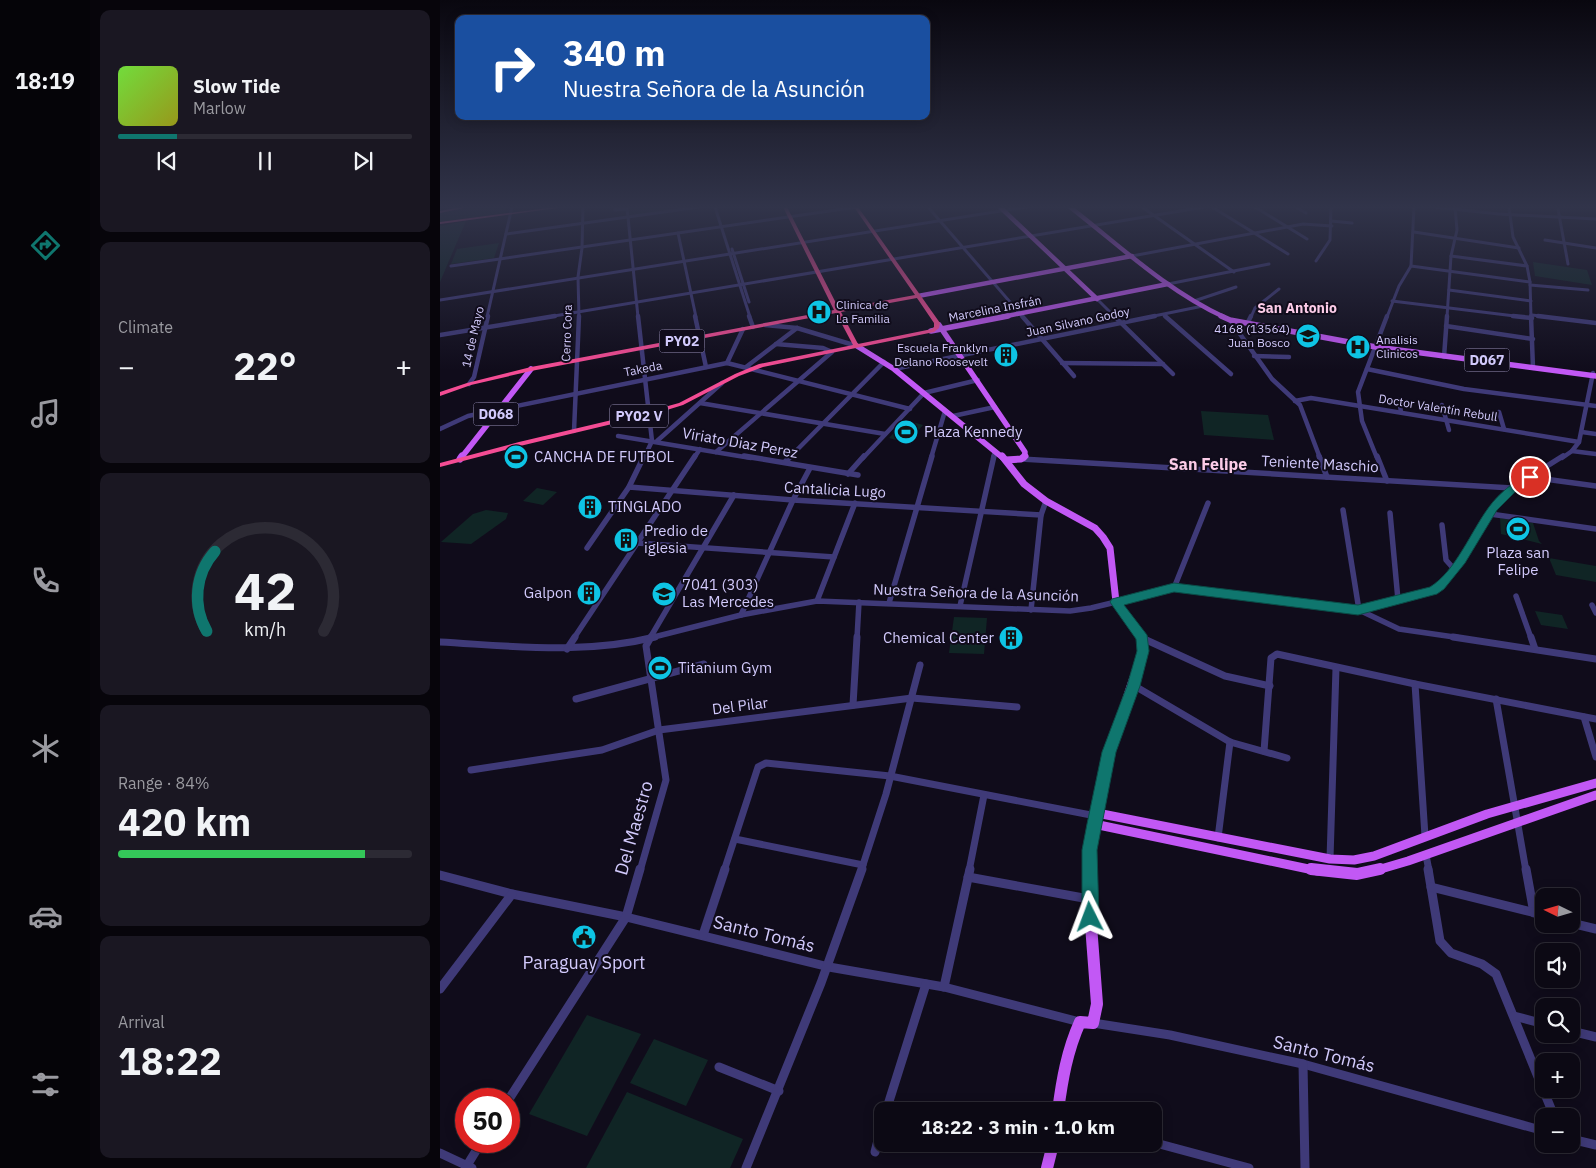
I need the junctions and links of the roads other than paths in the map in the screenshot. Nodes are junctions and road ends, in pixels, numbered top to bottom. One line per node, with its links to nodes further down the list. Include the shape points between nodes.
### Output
1 (482, 262): 21 (street)
2 (500, 262): 38 (street, 14 de Mayo)
3 (580, 262): 29 (street, Cerro Cora)
4 (633, 262): 24 (street)
5 (674, 262): 24 (street)
6 (684, 262): 39 (street)
7 (734, 262): 31 (street)
8 (813, 262): 26 (highway)
9 (878, 262): 26 (street)
10 (894, 262): 40 (highway)
11 (976, 262): 30 (street)
12 (1057, 262): 25 (main road)
13 (1104, 262): 25 (main road)
14 (1139, 262): 32 (main road, D067)
15 (1219, 262): 27 (street)
16 (1411, 262): 22 (street)
17 (1451, 262): 28 (street)
18 (1493, 262): 23 (street)
19 (1525, 262): 23 (street)
20 (1268, 264): 27 (street, Marcelina Insfrán)
21 (451, 266)
22 (1411, 266): 28 (street); 44 (street)
23 (1527, 266): 33 (street)
24 (633, 268): 29 (street); 46 (street)
25 (1065, 269): 30 (main road); 41 (main road)
26 (818, 272): 31 (street); 49 (highway)
27 (1234, 272): 32 (street, Marcelina Insfrán)
28 (1450, 272): 33 (street); 36 (street)
29 (578, 277): 38 (street); 50 (street, Cerro Cora)
30 (992, 282): 40 (main road); 51 (street)
31 (742, 284): 39 (street); 60 (street)
32 (1168, 284): 41 (main road, Marcelina Insfrán); 43 (main road, D067)
33 (1530, 284): 37 (street); 45 (street)
34 (1236, 287): 43 (street)
35 (1279, 289): 56 (street, via 1255,308)
36 (1449, 290): 45 (street); 48 (street)
37 (1588, 290)
38 (494, 291): 42 (street); 62 (street, 14 de Mayo)
39 (691, 292): 46 (street); 68 (street)
40 (918, 296): 49 (highway, PY02); 57 (highway)
41 (1097, 299): 51 (main road, Marcelina Insfrán); 59 (street)
42 (440, 300)
43 (1194, 301): 47 (main road, D067)
44 (1392, 301): 48 (street); 73 (street)
45 (1531, 301): 54 (street)
46 (636, 302): 50 (street); 74 (street)
47 (1203, 306): 52 (main road, D067); 53 (street, Juan Silvano Godoy)
48 (1447, 309): 54 (street); 61 (street)
49 (839, 311): 60 (highway, PY02); 72 (highway)
50 (579, 313): 62 (street); 80 (street, Cerro Cora)
51 (1021, 314): 65 (main road, Marcelina Insfrán); 70 (street)
52 (1216, 314): 55 (main road, D067); 56 (main road, D067)
53 (1164, 315): 59 (street, Juan Silvano Godoy); 92 (street)
54 (1532, 317): 58 (street); 69 (street)
55 (1230, 320): 73 (main road, D067); 76 (street)
56 (1248, 322): 73 (main road, D067)
57 (937, 323): 65 (main road); 66 (highway)
58 (1596, 323)
59 (1120, 324): 70 (street, Juan Silvano Godoy); 84 (street)
60 (756, 326): 63 (street); 64 (highway, PY02)
61 (1446, 326): 69 (street); 77 (street)
62 (485, 328): 67 (street); 99 (street, 14 de Mayo, via 474,377)
63 (797, 328): 71 (street); 72 (street)
64 (744, 329): 68 (highway, PY02); 82 (street)
65 (941, 329): 66 (main road, Marcelina Insfrán); 78 (main road)
66 (931, 331): 72 (highway, PY02 V)
67 (440, 335)
68 (700, 337): 74 (highway, PY02); 85 (street)
69 (1533, 339): 86 (street)
70 (1042, 340): 78 (street, Juan Silvano Godoy); 83 (street)
71 (776, 344): 75 (street, via 823,348); 87 (street)
72 (857, 346): 75 (highway, PY02 V); 81 (main road)
73 (1377, 346): 77 (main road, D067); 88 (street)
74 (642, 349): 80 (highway, PY02); 95 (street)
75 (832, 352): 87 (highway, PY02 V); 96 (street)
76 (1254, 356): 79 (street); 105 (street)
77 (1444, 356): 86 (main road, D067)
78 (959, 357): 90 (street, Juan Silvano Godoy); 97 (main road)
79 (1289, 357)
80 (577, 361): 89 (highway, PY02); 100 (street, Cerro Cora)
81 (884, 362): 90 (main road); 101 (street)
82 (727, 363): 85 (street, Takeda); 87 (street, Takeda)
83 (1062, 363): 84 (street); 94 (street)
84 (1163, 364): 91 (street)
85 (706, 367): 95 (street, Takeda)
86 (1533, 367): 93 (main road, D067)
87 (748, 368): 96 (street, Takeda); 98 (highway, PY02 V)
88 (1367, 368): 108 (street, via 1464,389); 109 (street, via 1358,392)
89 (528, 370): 99 (highway, PY02); 112 (main road, D068)
90 (896, 370): 103 (main road)
91 (1173, 374)
92 (1231, 374)
93 (1595, 374): 108 (street)
94 (1074, 376)
95 (646, 379): 100 (street, Takeda); 118 (street)
96 (798, 380): 101 (street, Takeda); 117 (street)
97 (978, 380): 103 (street); 111 (main road)
98 (723, 382): 106 (street); 118 (highway, PY02 V, via 681,404)
99 (469, 384): 102 (highway, PY02)
100 (574, 393): 112 (street, Takeda); 125 (street, Cerro Cora)
101 (851, 393): 113 (street, Takeda); 121 (street)
102 (440, 394)
103 (924, 394): 113 (street); 114 (main road)
104 (1399, 400): 115 (street)
105 (1295, 401): 109 (street, Doctor Valentín Rebull, via 1311,398); 145 (street, via 1300,405)
106 (700, 403): 117 (street); 130 (street)
107 (1442, 405): 120 (street)
108 (1588, 405): 110 (street); 126 (street)
109 (1359, 406): 115 (street, Doctor Valentín Rebull); 147 (street, via 1362,421)
110 (1596, 406)
111 (995, 407): 119 (street); 138 (main road, via 1026,452)
112 (497, 409): 122 (street, Takeda, via 464,417); 137 (main road, D068, via 460,453)
113 (910, 409): 127 (street)
114 (945, 411): 119 (main road); 157 (street)
115 (1401, 412): 120 (street, Doctor Valentín Rebull)
116 (1499, 412): 123 (street)
117 (760, 413): 121 (street); 135 (street)
118 (648, 414): 125 (highway, PY02 V); 130 (street)
119 (952, 416): 133 (main road)
120 (1446, 419): 123 (street, Doctor Valentín Rebull); 124 (street)
121 (822, 423): 127 (street); 140 (street)
122 (440, 429)
123 (1504, 429): 131 (street, Doctor Valentín Rebull)
124 (1449, 430)
125 (574, 431): 137 (highway, PY02 V)
126 (1582, 432): 128 (street); 131 (street)
127 (885, 434): 143 (street)
128 (1596, 434)
129 (618, 436): 130 (street, Viriato Diaz Perez)
130 (655, 441): 132 (street, Viriato Diaz Perez); 148 (street)
131 (1579, 442): 134 (street)
132 (700, 449): 135 (street, Viriato Diaz Perez); 151 (street)
133 (995, 451): 139 (main road); 159 (street)
134 (1572, 451): 136 (street); 146 (street)
135 (716, 452): 140 (street, Viriato Diaz Perez)
136 (1596, 454)
137 (460, 458): 141 (highway, PY02 V)
138 (1021, 459): 139 (main road, Teniente Maschio); 145 (street, Teniente Maschio)
139 (1006, 460): 154 (main road, via 1015,475)
140 (784, 462): 142 (street, Viriato Diaz Perez)
141 (440, 465)
142 (810, 468): 143 (street, Viriato Diaz Perez); 153 (street)
143 (848, 474): 144 (street, Viriato Diaz Perez)
144 (858, 475)
145 (1327, 477): 147 (street, Teniente Maschio)
146 (1530, 477): 149 (street); 150 (street)
147 (1387, 480): 150 (street, Teniente Maschio)
148 (628, 487): 151 (street, Cantalicia Lugo); 166 (street)
149 (1595, 487)
150 (1512, 488): 161 (street)
151 (671, 491): 152 (street, Cantalicia Lugo); 165 (street)
152 (734, 495): 153 (street, Cantalicia Lugo); 167 (street)
153 (793, 500): 156 (street, Cantalicia Lugo); 168 (street)
154 (1046, 500): 162 (street); 176 (main road, via 1095,528 1103,537 1110,548)
155 (1208, 503): 171 (street)
156 (855, 504): 157 (street, Cantalicia Lugo); 169 (street)
157 (918, 506): 159 (street, Cantalicia Lugo); 177 (street)
158 (1343, 510): 181 (street)
159 (982, 511): 162 (street, Cantalicia Lugo); 179 (street)
160 (1390, 512): 173 (street)
161 (1490, 514): 164 (street); 170 (street)
162 (1041, 515): 180 (street)
163 (1442, 525): 170 (street, via 1446,560)
164 (1596, 529)
165 (637, 543): 167 (street); 187 (street)
166 (587, 548)
167 (704, 548): 168 (street); 185 (street)
168 (769, 553): 169 (street); 183 (street)
169 (834, 557): 174 (street)
170 (1454, 569): 173 (street, via 1433,591)
171 (1174, 588): 176 (street, Nuestra Señora de la Asunción); 181 (street, Nuestra Señora de la Asunción)
172 (1516, 596): 188 (street)
173 (1398, 600): 181 (street)
174 (817, 601): 175 (street, Nuestra Señora de la Asunción); 183 (street, Nuestra Señora de la Asunción)
175 (859, 602): 177 (street, Nuestra Señora de la Asunción); 200 (street)
176 (1116, 602): 180 (street, Nuestra Señora de la Asunción, via 1070,611); 184 (main road)
177 (889, 603): 179 (street, Nuestra Señora de la Asunción)
178 (1592, 605): 182 (street)
179 (960, 606): 180 (street, Nuestra Señora de la Asunción)
180 (1031, 610)
181 (1358, 610): 188 (street, Nuestra Señora de la Asunción, via 1399,629)
182 (1596, 613)
183 (740, 615): 185 (street, Nuestra Señora de la Asunción)
184 (1142, 638): 195 (main road, via 1143,651); 196 (street, via 1225,676)
185 (648, 639): 187 (street, Nuestra Señora de la Asunción, via 597,648); 193 (street, Del Maestro, via 646,649)
186 (440, 642): 187 (street, Nuestra Señora de la Asunción)
187 (567, 649)
188 (1535, 649): 189 (street, Nuestra Señora de la Asunción)
189 (1596, 659)
190 (704, 664): 193 (street)
191 (920, 665): 197 (street)
192 (1336, 668): 194 (street); 196 (street, via 1274,655 1271,658); 221 (street)
193 (651, 679): 198 (street); 204 (street, Del Maestro)
194 (1415, 684): 199 (street); 217 (street)
195 (1133, 686): 205 (street); 215 (main road, via 1109,752)
196 (1270, 686): 206 (street)
197 (912, 698): 200 (street, Del Pilar); 201 (street, Del Pilar); 210 (street)
198 (576, 700)
199 (1496, 700): 202 (street); 214 (street)
200 (853, 705): 204 (street, Del Pilar)
201 (1017, 707)
202 (1584, 717): 203 (street); 207 (street)
203 (1596, 719)
204 (658, 730): 209 (street, Del Pilar, via 602,750); 229 (street, Del Maestro, via 666,780)
205 (1230, 742): 206 (street); 218 (street)
206 (1264, 751): 208 (street)
207 (1596, 757)
208 (1287, 758)
209 (471, 770)
210 (890, 776): 212 (street); 219 (street, via 766,763 758,767); 222 (street)
211 (1596, 783): 214 (main road)
212 (984, 795): 215 (street); 224 (street)
213 (1596, 795): 216 (main road)
214 (1515, 806): 216 (street); 217 (main road)
215 (1096, 818): 218 (main road); 220 (main road, via 1333,874 1357,874); 227 (main road, via 1090,850)
216 (1519, 822): 220 (main road); 228 (street)
217 (1425, 836): 221 (main road, via 1374,856 1354,860)
218 (1218, 838): 221 (main road)
219 (735, 839): 222 (street); 232 (street)
220 (1426, 855): 225 (street)
221 (1330, 859)
222 (863, 865): 233 (street)
223 (440, 876): 226 (street, Santo Tomás)
224 (968, 877): 227 (street); 235 (street)
225 (1431, 887): 228 (street); 237 (street, via 1443,947 1454,956 1492,968)
226 (512, 894): 229 (street, Santo Tomás); 236 (street)
227 (1089, 899): 240 (main road, via 1097,1004)
228 (1534, 913)
229 (626, 917): 232 (street, Santo Tomás); 245 (street, Del Maestro)
230 (1580, 925): 231 (street)
231 (1596, 929)
232 (703, 936): 233 (street, Santo Tomás)
233 (829, 967): 234 (street, Santo Tomás); 246 (street)
234 (926, 984): 235 (street, Santo Tomás); 247 (street)
235 (944, 987): 238 (street, Santo Tomás)
236 (440, 989)
237 (1514, 1016): 239 (street); 249 (street)
238 (1080, 1022): 240 (main road); 248 (main road, via 1071,1039)
239 (1535, 1022)
240 (1093, 1023): 243 (street, Santo Tomás, via 1170,1035)
241 (1580, 1033): 242 (street)
242 (1596, 1037)
243 (1303, 1064): 250 (street, Santo Tomás); 261 (street)
244 (719, 1067): 246 (street)
245 (516, 1088)
246 (779, 1091): 258 (street)
247 (889, 1102)
248 (1059, 1102)
249 (1551, 1108)
250 (1535, 1128)
251 (1580, 1142): 253 (street)
252 (1162, 1145): 260 (street)
253 (1596, 1146)
254 (1051, 1152): 259 (main road)
255 (440, 1153): 257 (street)
256 (476, 1153): 257 (street)
257 (468, 1167)
258 (746, 1168)
259 (1047, 1168)
260 (1249, 1168)
261 (1305, 1168)

